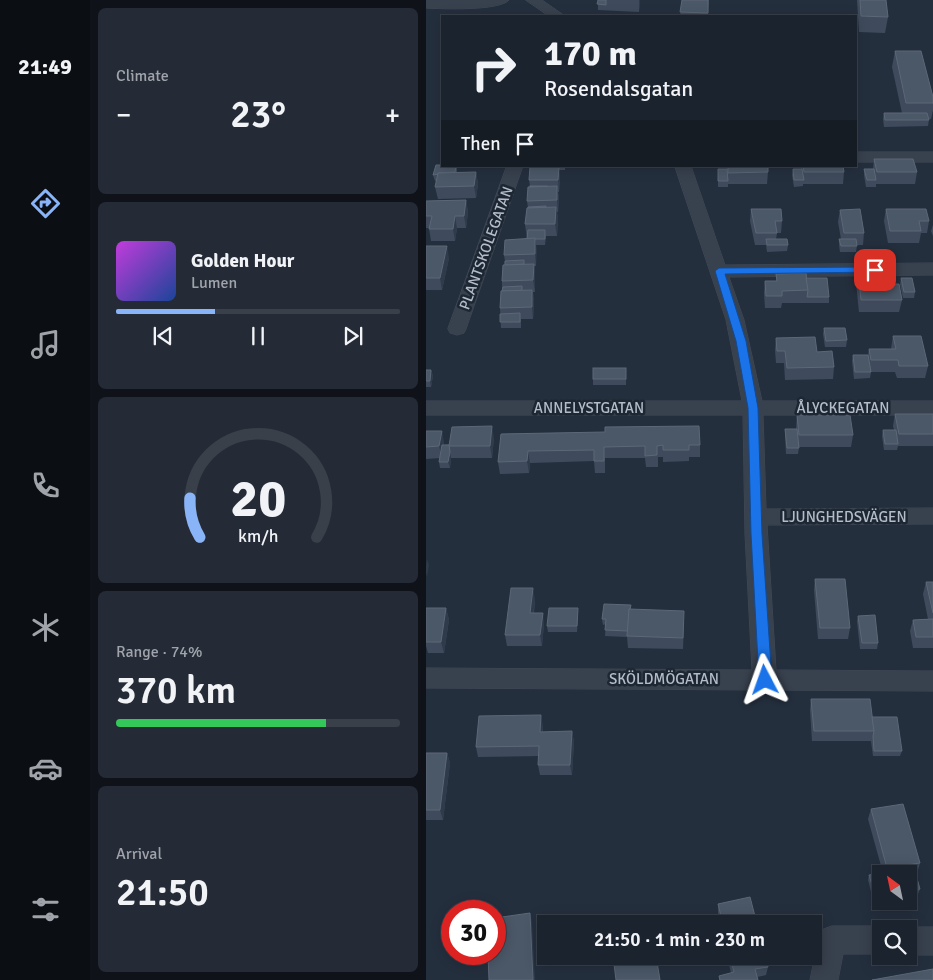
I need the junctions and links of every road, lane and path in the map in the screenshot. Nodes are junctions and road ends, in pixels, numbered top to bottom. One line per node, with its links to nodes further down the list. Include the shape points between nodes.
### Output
1 (502, 0): 3 (street, via 464,5)
2 (533, 0): 4 (street)
3 (426, 4)
4 (556, 15)
5 (933, 156): 6 (street)
6 (857, 157)
7 (515, 167): 11 (street, PLANTSKOLEGATAN)
8 (683, 167): 10 (street)
9 (933, 269): 10 (street)
10 (719, 271): 13 (street, via 741,341)
11 (457, 329)
12 (426, 408): 13 (street, ANNELYSTGATAN)
13 (753, 408): 14 (street, ÅLYCKEGATAN); 16 (street)
14 (933, 408)
15 (933, 516): 16 (street, LJUNGHEDSVÄGEN)
16 (756, 517): 18 (street)
17 (426, 678): 18 (street, SKÖLDMÖGATAN)
18 (765, 680): 19 (street, SKÖLDMÖGATAN)
19 (933, 680)
20 (872, 940): 23 (street, via 832,940)
21 (917, 940): 22 (street)
22 (933, 941)
23 (824, 980)

